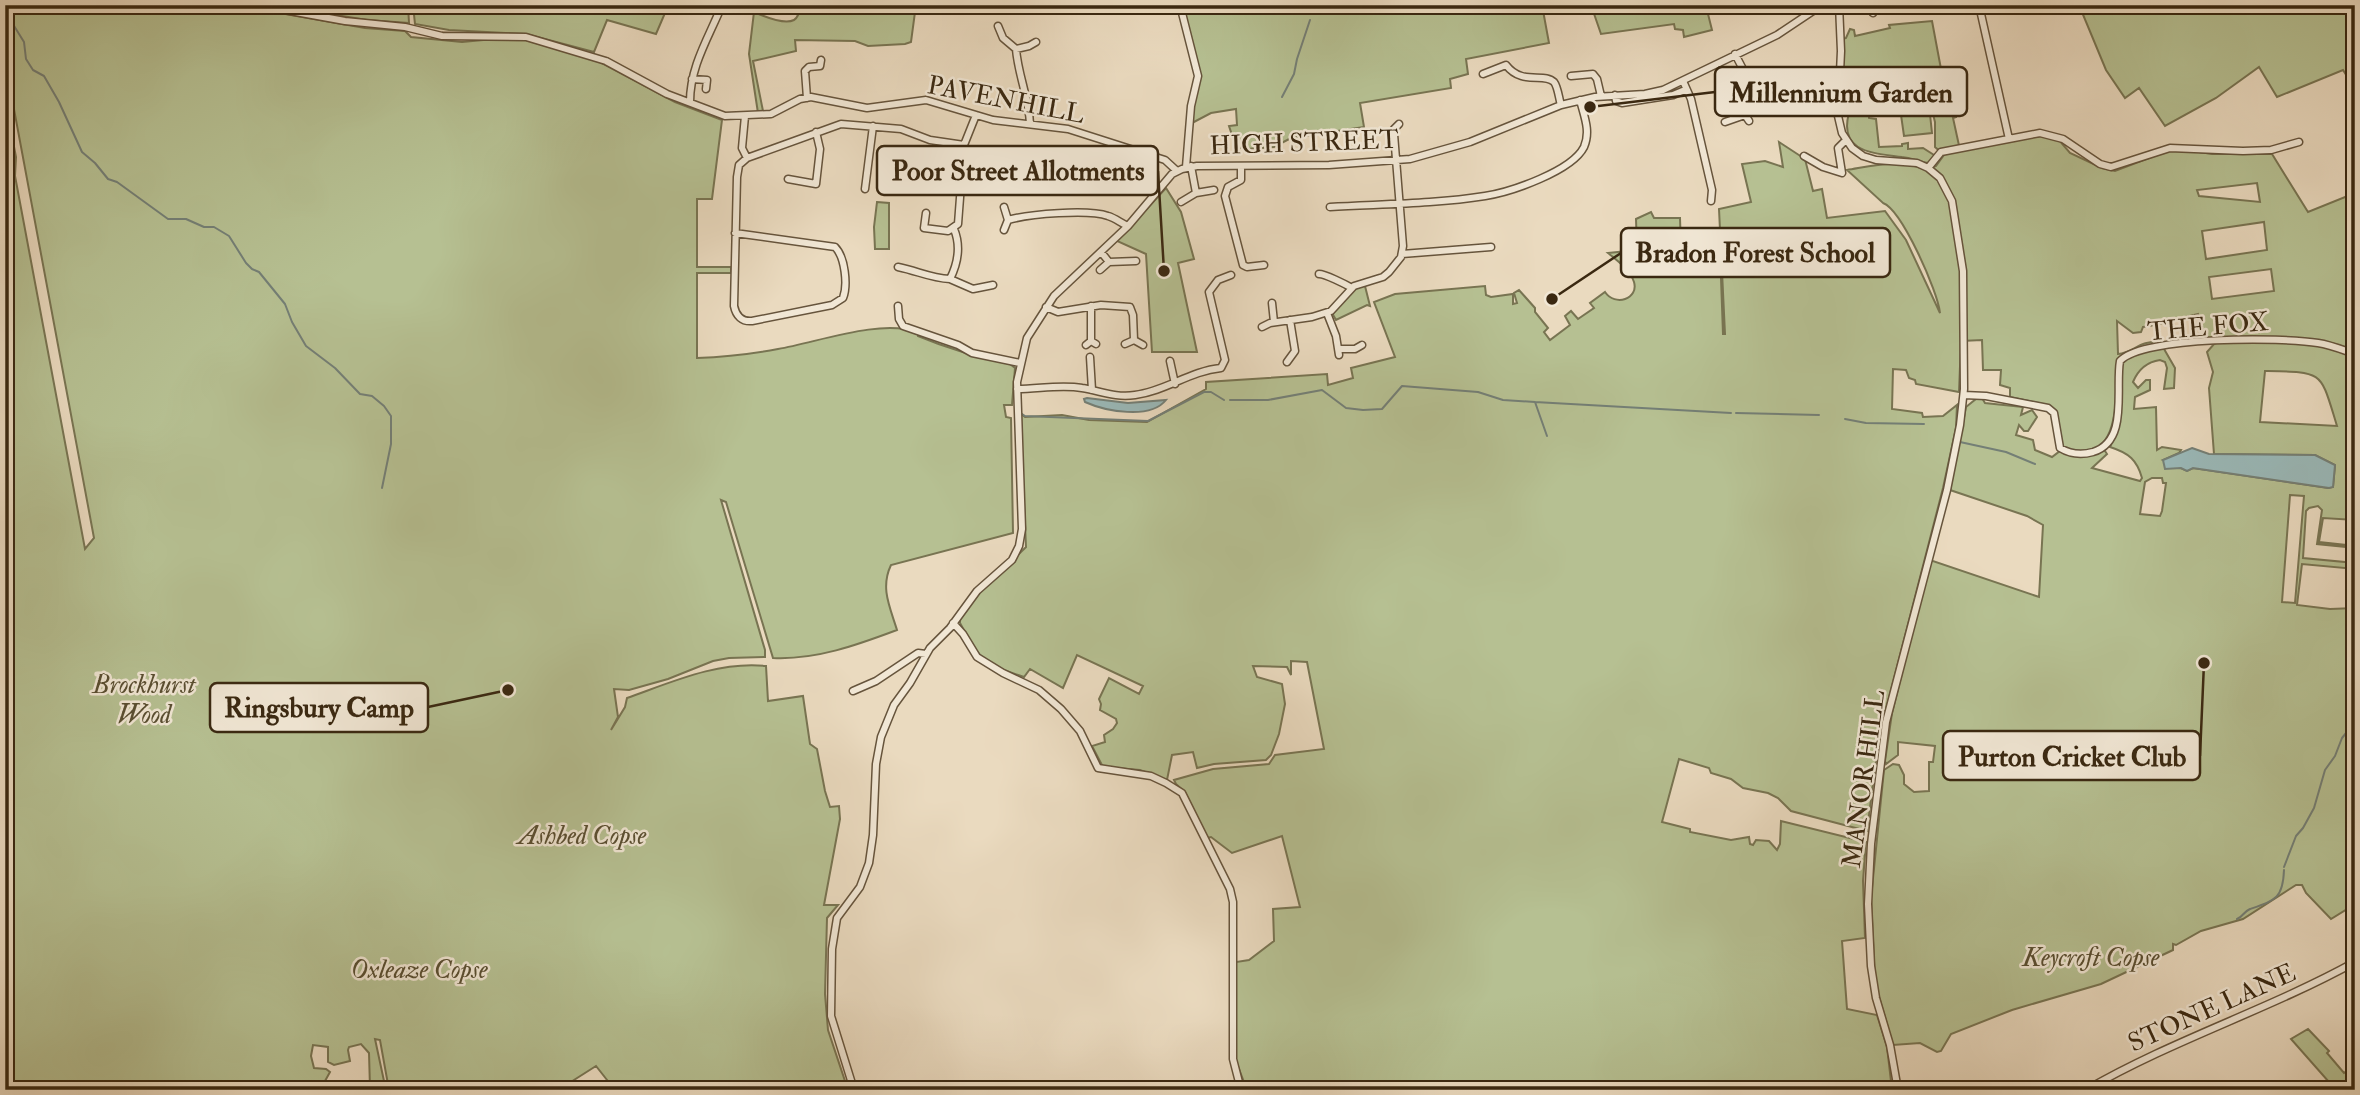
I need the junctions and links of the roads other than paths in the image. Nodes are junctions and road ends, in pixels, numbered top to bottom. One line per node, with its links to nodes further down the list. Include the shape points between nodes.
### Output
1 (257, 5): 24 (street, via 443,36 526,37 606,61)
2 (722, 5): 16 (street)
3 (1180, 5): 42 (street, via 1198,76 1191,106)
4 (1841, 5): 7 (street, HIGH STREET); 34 (street, via 1838,121)
5 (1879, 5): 8 (street)
6 (1979, 5): 33 (street)
7 (1821, 6): 12 (street, HIGH STREET, via 1777,35)
8 (1873, 13)
9 (998, 26): 11 (street, via 1005,41)
10 (1036, 42): 11 (street)
11 (1016, 49): 29 (street)
12 (1735, 54): 17 (street, HIGH STREET); 28 (street, via 1746,75 1747,118)
13 (821, 60): 22 (street, via 820,66 807,64)
14 (1483, 74): 25 (street, via 1506,65 1518,76 1550,80)
15 (1571, 76): 21 (street, via 1593,74)
16 (692, 79): 18 (street, via 707,80); 24 (street)
17 (1683, 81): 19 (street); 20 (street, HIGH STREET, via 1650,93)
18 (706, 89)
19 (1685, 89): 20 (street, via 1622,103); 54 (street)
20 (1615, 95): 21 (street, HIGH STREET)
21 (1601, 96): 23 (street, HIGH STREET)
22 (807, 98): 26 (street, PAVENHILL, via 872,108 926,100); 27 (street, via 772,114)
23 (1580, 100): 25 (street, HIGH STREET); 56 (street, via 1586,141 1569,164 1488,195)
24 (690, 102): 27 (street, via 719,115)
25 (1561, 105): 40 (street, HIGH STREET, via 1470,142)
26 (976, 115): 29 (street, PAVENHILL); 36 (street)
27 (745, 116): 39 (street, via 742,148)
28 (1725, 122)
29 (1030, 124): 37 (street, PAVENHILL, via 1068,129)
30 (873, 126): 32 (street, via 841,124); 36 (street); 51 (street)
31 (1395, 126): 40 (street)
32 (816, 132): 39 (street); 49 (street, via 820,149)
33 (2009, 139): 35 (street, via 2053,135 2111,167 2170,148 2271,150); 44 (street, via 1941,152)
34 (1846, 140): 38 (street, via 1838,148 1842,173); 44 (street, via 1870,159)
35 (2298, 142)
36 (964, 145): 43 (street)
37 (1135, 151): 45 (street, PAVENHILL, via 1168,162); 48 (street, via 1129,171)
38 (1804, 156)
39 (747, 158): 64 (street, via 737,172)
40 (1396, 161): 41 (street, HIGH STREET); 56 (street)
41 (1241, 166): 42 (street, HIGH STREET); 72 (street, via 1241,180 1228,187 1225,196 1242,265)
42 (1189, 167): 45 (street, HIGH STREET); 53 (street)
43 (962, 168): 47 (street, via 922,162); 62 (street, via 960,218)
44 (1928, 168): 103 (street, MANOR HILL, via 1948,190 1958,228)
45 (1177, 171): 61 (street)
46 (788, 179): 49 (street)
47 (922, 182)
48 (1133, 182)
49 (816, 184): 50 (street)
50 (824, 185)
51 (865, 189)
52 (1214, 190): 53 (street)
53 (1196, 193): 55 (street)
54 (1711, 201)
55 (1181, 202)
56 (1399, 203): 58 (street); 67 (street)
57 (1004, 207): 60 (street)
58 (1330, 207)
59 (926, 213): 62 (street, via 924,228)
60 (1009, 220): 61 (street, via 1098,214); 63 (street)
61 (1128, 226): 66 (street)
62 (954, 229): 77 (street, via 958,255)
63 (1004, 230)
64 (735, 233): 64 (street, via 735,309 743,320 844,298 843,263 835,247)
65 (1491, 247): 67 (street)
66 (1101, 252): 69 (street); 84 (street)
67 (1402, 254): 79 (street, via 1383,277)
68 (1253, 256): 72 (street)
69 (1109, 261): 70 (street); 74 (street)
70 (1136, 261)
71 (1264, 265): 72 (street)
72 (1255, 266)
73 (901, 269): 77 (street)
74 (1100, 270)
75 (1319, 274): 79 (street)
76 (1231, 275): 100 (street, via 1218,280 1209,292 1224,364)
77 (950, 279): 78 (street, via 973,289)
78 (990, 288)
79 (1352, 288): 86 (street)
80 (1131, 298): 85 (street)
81 (1272, 303): 88 (street)
82 (898, 306): 99 (street, via 903,326 972,353)
83 (1091, 306): 84 (street, via 1058,312); 85 (street); 91 (street)
84 (1046, 307): 99 (street, via 1027,338)
85 (1130, 307): 90 (street)
86 (1327, 313): 87 (street); 94 (street, via 1339,352)
87 (1290, 320): 88 (street); 98 (street, via 1295,351)
88 (1274, 322): 89 (street)
89 (1262, 327)
90 (1134, 340): 92 (street); 93 (street)
91 (1091, 343)
92 (1125, 344)
93 (1143, 345)
94 (1362, 345)
95 (2355, 354): 103 (street, THE FOX, via 2318,343 2258,339 2176,344 2127,355 2119,365 2118,411 2110,439 2103,448 2084,453 2060,448 2054,413 2048,408)
96 (1090, 357): 102 (street)
97 (1170, 361): 100 (street)
98 (1287, 362)
99 (1020, 363): 101 (street)
100 (1175, 384): 102 (street, via 1131,396)
101 (1017, 389): 102 (street); 104 (street, via 1019,546)
102 (1092, 390)
103 (1964, 395): 110 (street, MANOR HILL, via 1949,482 1886,722 1872,837 1868,894 1871,966)
104 (953, 623): 105 (street); 109 (street, via 977,657 1039,690 1061,709 1080,731 1098,768 1151,776 1185,797 1233,898 1233,1059)
105 (926, 654): 106 (street, via 918,653); 108 (street, via 890,713 879,744 867,869 837,918 832,948 831,1016)
106 (853, 691)
107 (2355, 962): 111 (street, STONE LANE, via 2151,1055)
108 (854, 1090)
109 (1241, 1090)
110 (1898, 1090)
111 (2086, 1090)

